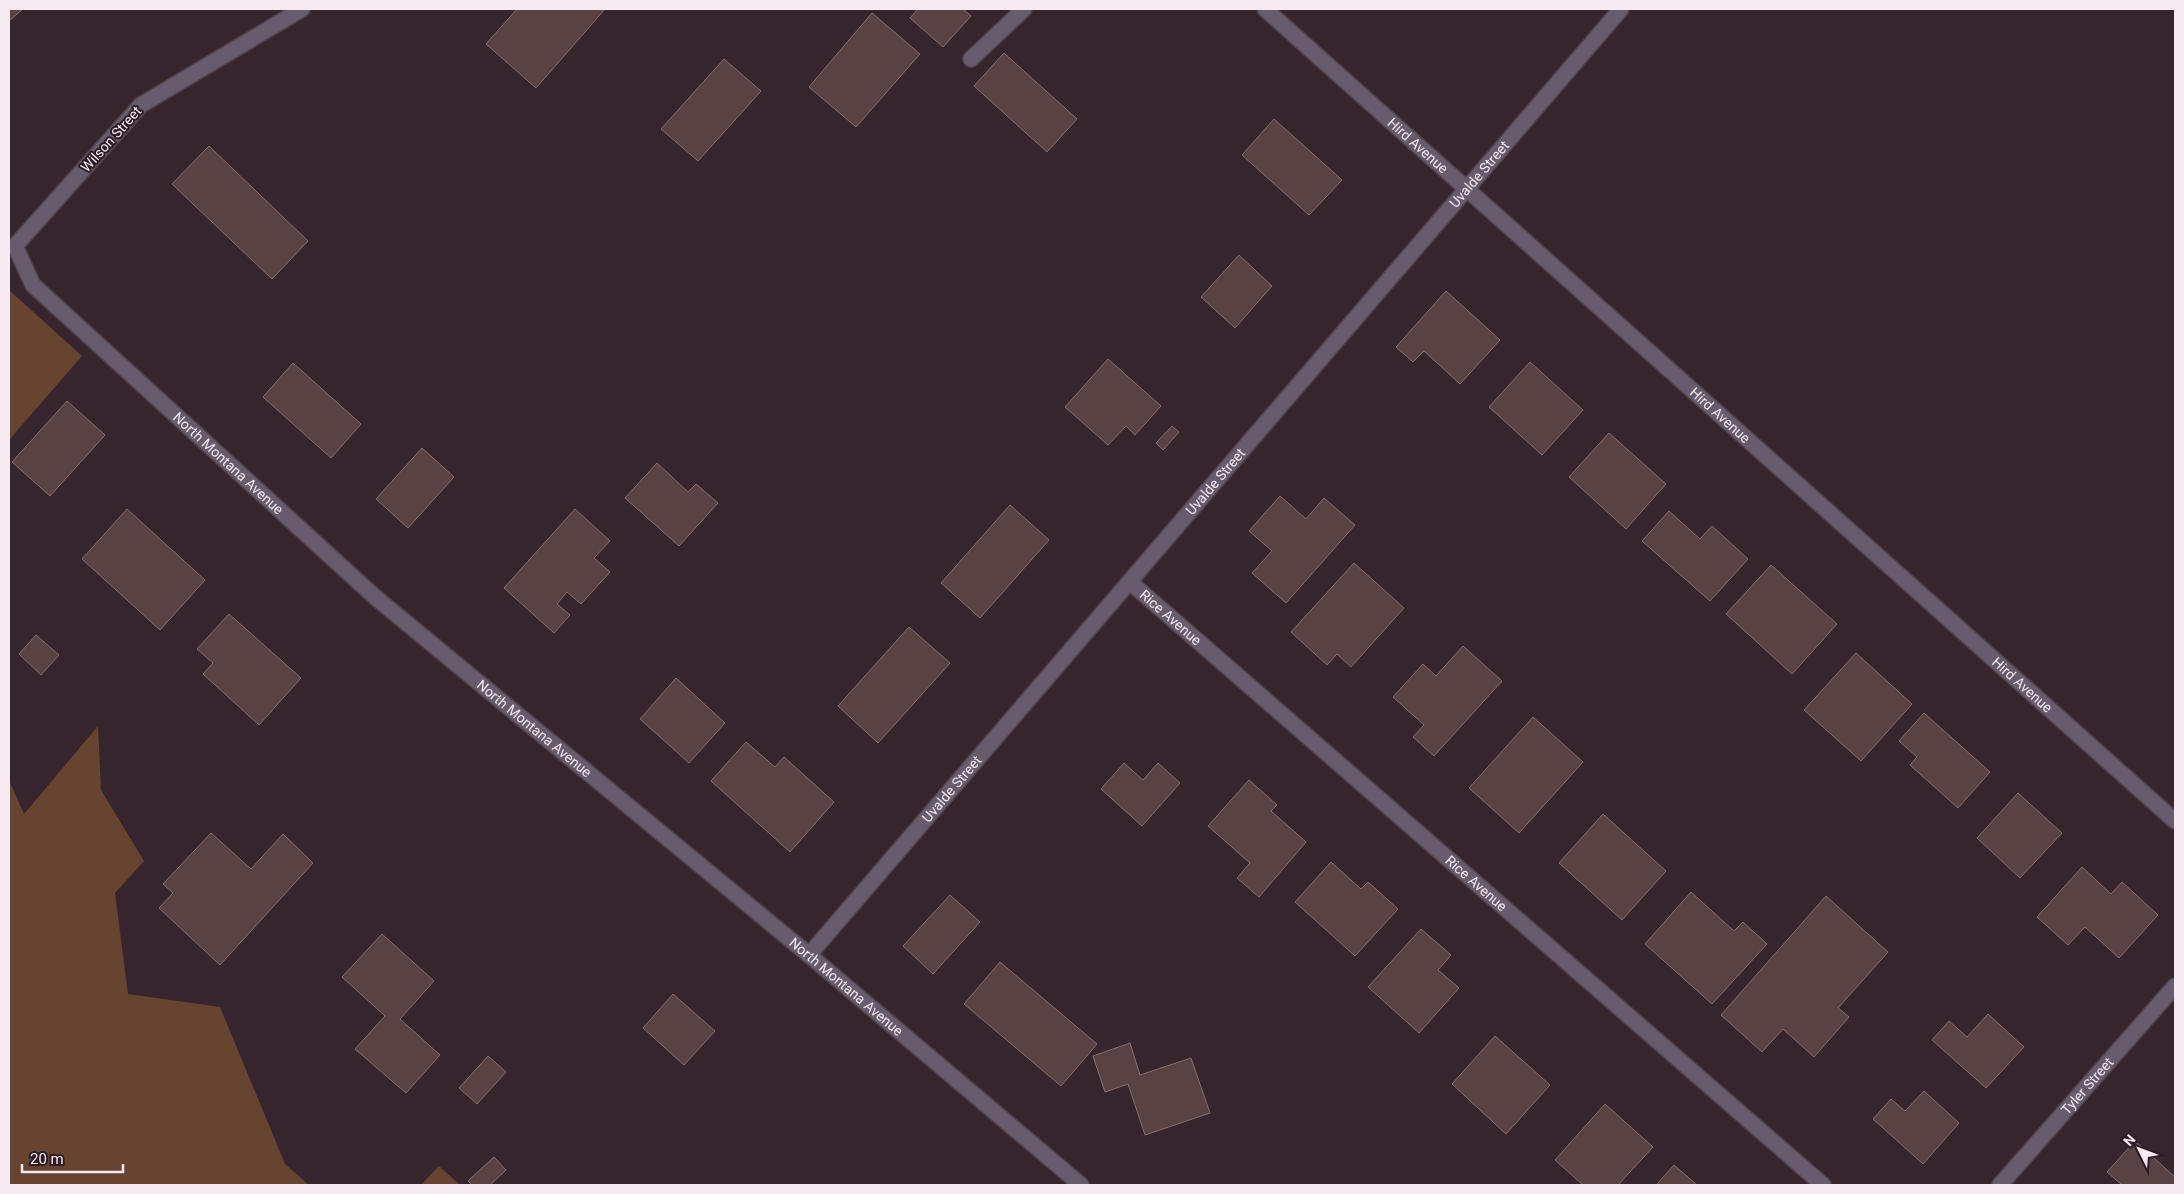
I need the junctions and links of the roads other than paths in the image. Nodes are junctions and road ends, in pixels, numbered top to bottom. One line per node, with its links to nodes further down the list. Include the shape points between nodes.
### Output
1 (302, 9): 7 (street, Wilson Street, via 141,105)
2 (1024, 9): 5 (street)
3 (1265, 9): 6 (street, Hird Avenue)
4 (1621, 9): 6 (street, Uvalde Street)
5 (971, 59)
6 (1466, 188): 8 (street, Uvalde Street); 9 (street, Hird Avenue)
7 (15, 246): 10 (street, North Montana Avenue, via 33,285 375,597)
8 (1130, 582): 10 (street, Uvalde Street); 13 (street, Rice Avenue)
9 (2175, 821)
10 (809, 955): 12 (street, North Montana Avenue)
11 (2175, 986): 14 (street, Tyler Street)
12 (1081, 1185)
13 (1822, 1185)
14 (2000, 1185)

